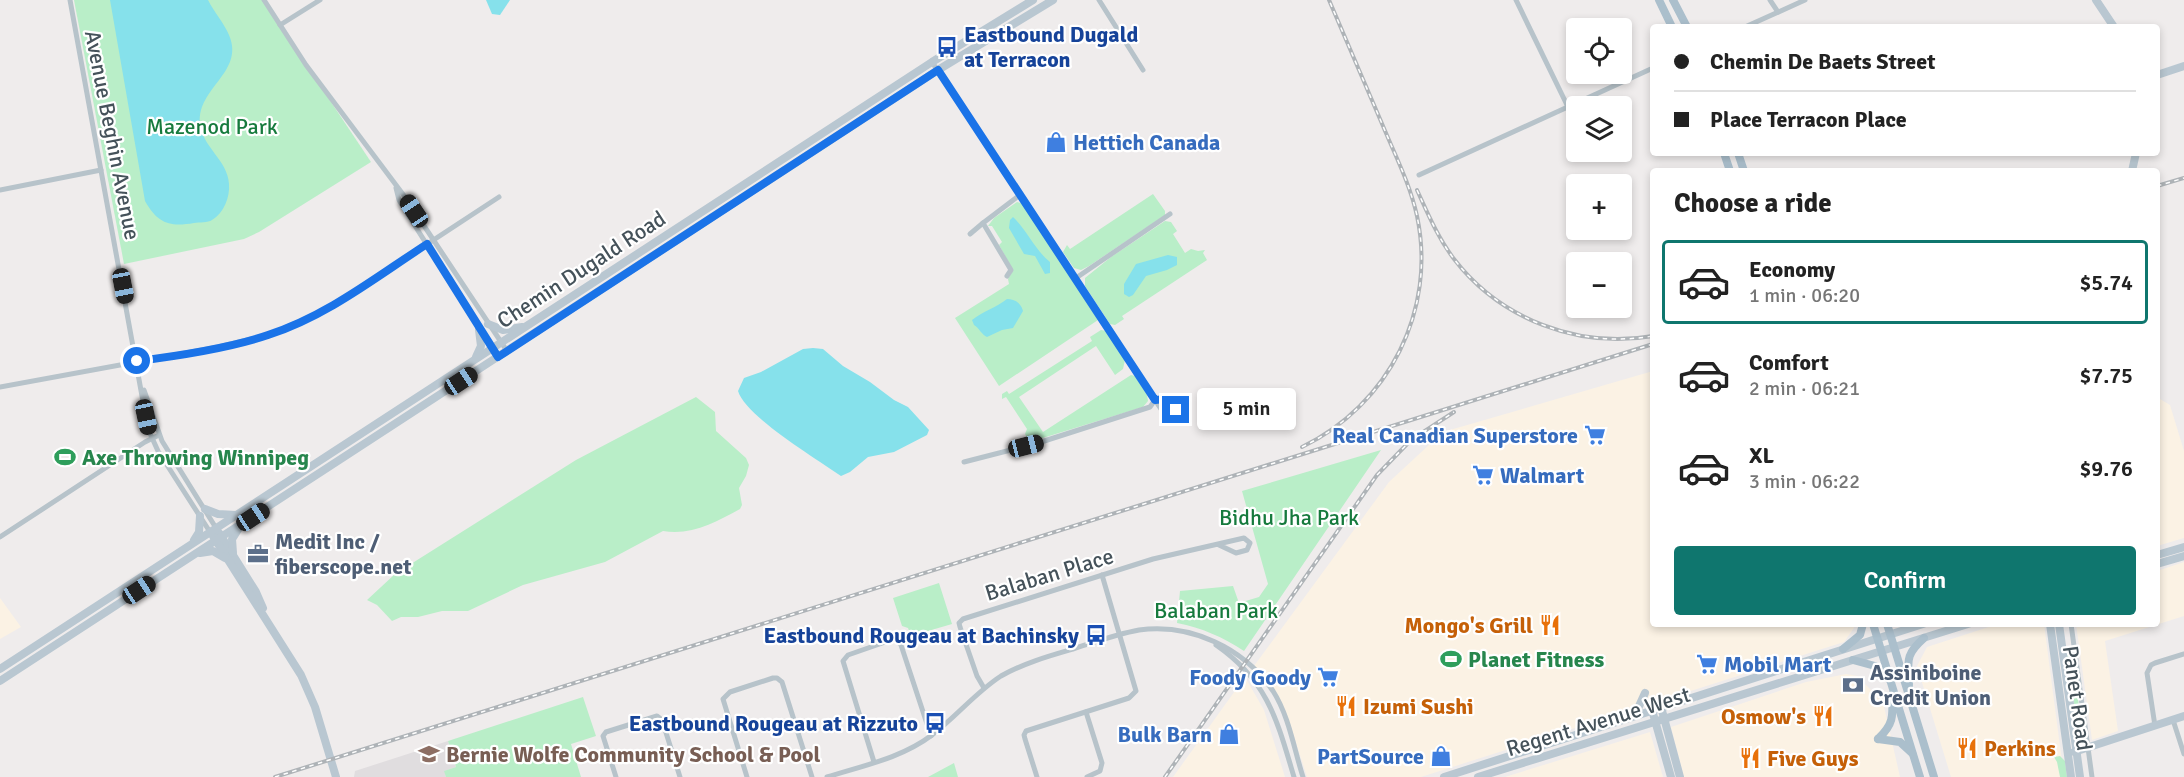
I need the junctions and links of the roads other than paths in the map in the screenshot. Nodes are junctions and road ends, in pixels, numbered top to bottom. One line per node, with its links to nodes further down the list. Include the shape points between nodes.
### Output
1 (70, 0): 28 (street, Avenue Beghin Avenue)
2 (264, 0): 18 (street)
3 (320, 0): 18 (street)
4 (1033, 0): 19 (main road, Chemin Dugald Road)
5 (1053, 0): 22 (main road, Chemin Dugald Road)
6 (1099, 0): 23 (street)
7 (1516, 0): 26 (street)
8 (1659, 0): 14 (main road)
9 (1673, 0): 15 (main road)
10 (1770, 0): 13 (street)
11 (1805, 0): 13 (street)
12 (2096, 0): 17 (main road)
13 (1778, 12): 16 (street)
14 (1671, 24)
15 (1685, 24)
16 (1752, 24)
17 (2112, 24)
18 (280, 26): 30 (street)
19 (932, 62): 22 (street); 42 (main road, Chemin Dugald Road)
20 (2184, 66): 24 (main road)
21 (1650, 69): 25 (street)
22 (938, 70): 32 (street); 46 (main road, Chemin Dugald Road)
23 (1143, 70)
24 (2160, 74)
25 (1593, 96)
26 (1566, 101)
27 (1566, 108): 29 (street)
28 (101, 170): 31 (street); 49 (street, Avenue Beghin Avenue)
29 (1419, 175)
30 (395, 187): 37 (street); 38 (street)
31 (0, 190)
32 (1021, 194): 35 (street); 40 (street)
33 (499, 197): 37 (street)
34 (1170, 214): 40 (street)
35 (982, 223): 36 (street); 39 (street, via 1011,270)
36 (970, 234)
37 (434, 239): 38 (street); 41 (street)
38 (427, 244): 43 (street); 49 (street, via 342,300 268,335)
39 (1007, 276)
40 (1076, 278): 54 (street, via 1155,400 1150,407)
41 (488, 324): 42 (main road, via 503,330); 44 (street)
42 (529, 325): 44 (main road, Chemin Dugald Road)
43 (479, 330): 45 (street); 48 (main road, via 481,346)
44 (500, 343): 45 (main road, Chemin Dugald Road); 46 (street)
45 (492, 349): 47 (street); 48 (main road, Chemin Dugald Road)
46 (507, 351): 47 (main road, Chemin Dugald Road)
47 (498, 357): 57 (main road, Chemin Dugald Road)
48 (474, 360): 56 (main road, Chemin Dugald Road)
49 (137, 361): 50 (street, Avenue Beghin Avenue); 51 (street)
50 (141, 383): 52 (street, Avenue Beghin Avenue); 53 (street, Avenue Beghin Avenue)
51 (0, 387)
52 (159, 435): 53 (street); 55 (street, Avenue Beghin Avenue)
53 (152, 438): 55 (street, Avenue Beghin Avenue); 59 (street)
54 (964, 462)
55 (202, 513): 56 (main road); 58 (street, Avenue Beghin Avenue); 61 (main road, via 199,532)
56 (236, 515): 58 (main road, Chemin Dugald Road)
57 (244, 523): 60 (main road, Chemin Dugald Road); 67 (main road, via 232,539)
58 (213, 530): 60 (main road, Avenue Beghin Avenue); 61 (main road, Chemin Dugald Road)
59 (0, 537)
60 (218, 538): 65 (main road, Chemin Dugald Road); 67 (main road, Avenue Beghin Avenue)
61 (191, 544): 90 (main road, Chemin Dugald Road)
62 (1219, 545): 62 (street, Balaban Place, via 1244,538 1250,543 1247,550 1236,553); 69 (street, Balaban Place)
63 (2184, 547): 64 (main road)
64 (2160, 554)
65 (192, 556): 67 (main road, via 213,551); 91 (main road, Chemin Dugald Road)
66 (2184, 556): 68 (main road)
67 (232, 559): 117 (main road, Avenue Beghin Avenue, via 301,675)
68 (2160, 563)
69 (1102, 574): 78 (street); 94 (street, Balaban Place, via 963,619 960,627)
70 (1862, 627): 85 (main road, via 1860,635)
71 (1874, 627): 81 (main road)
72 (1888, 627): 79 (main road)
73 (1913, 627): 79 (main road, Regent Avenue West)
74 (1959, 627): 80 (main road, Regent Avenue West)
75 (2052, 627): 109 (main road, Panet Road)
76 (2054, 627): 83 (main road, Panet Road)
77 (2071, 627): 86 (street)
78 (1120, 634): 82 (street, via 1160,629); 94 (street, via 1028,663); 100 (street, via 1136,691 1129,698)
79 (1890, 634): 81 (main road, Regent Avenue West); 84 (main road)
80 (1924, 638): 84 (main road, Regent Avenue West); 97 (main road, via 1908,658)
81 (1877, 639): 85 (main road, Regent Avenue West); 87 (main road)
82 (1210, 640): 125 (street, via 1231,655 1261,688 1275,716); 126 (street, via 1240,656 1274,693)
83 (2061, 642): 86 (street); 109 (main road, Panet Road)
84 (1894, 647): 87 (main road, Regent Avenue West); 97 (main road)
85 (1843, 649): 92 (main road, Regent Avenue West)
86 (2074, 649): 108 (street)
87 (1881, 651): 89 (main road, Regent Avenue West); 93 (main road)
88 (2184, 654): 106 (street, via 2151,665 2147,673)
89 (1853, 660): 93 (main road, via 1875,666); 96 (main road, Regent Avenue West)
90 (0, 669)
91 (0, 681)
92 (1738, 682): 96 (main road); 98 (main road, Regent Avenue West)
93 (1891, 683): 111 (main road); 111 (main road, via 1891,722 1878,739 1900,742)
94 (984, 688): 107 (street)
95 (1645, 693): 101 (main road)
96 (1742, 695): 103 (main road, Regent Avenue West)
97 (1910, 697): 131 (main road)
98 (1661, 707): 99 (main road, Regent Avenue West); 103 (main road)
99 (1652, 710): 101 (main road, Regent Avenue West); 105 (main road)
100 (1086, 712): 123 (street, via 1026,731); 124 (street, via 1102,763 1100,771)
101 (1635, 715): 112 (main road, Regent Avenue West)
102 (2184, 716): 104 (main road)
103 (1664, 720): 105 (main road, Regent Avenue West); 129 (main road)
104 (2173, 720): 106 (main road); 110 (street)
105 (1655, 723): 115 (main road, Regent Avenue West); 116 (main road)
106 (2155, 726): 108 (main road)
107 (931, 736): 113 (street, via 904,752); 113 (street, via 896,640 848,655 843,661)
108 (2087, 747): 109 (main road); 134 (street)
109 (2072, 750): 132 (main road, Panet Road); 133 (main road, Panet Road)
110 (2184, 754)
111 (1914, 755): 130 (main road)
112 (1494, 761): 114 (main road, Regent Avenue West); 115 (main road)
113 (874, 762): 122 (street)
114 (1479, 765): 127 (main road, Regent Avenue West); 128 (main road)
115 (1482, 776)
116 (1670, 776)
117 (336, 777)
118 (616, 777): 119 (street, via 603,736 657,716 662,720)
119 (680, 777)
120 (747, 777): 121 (street, via 724,696 773,678 782,682)
121 (812, 777)
122 (827, 777)
123 (1037, 777)
124 (1087, 777)
125 (1294, 777)
126 (1303, 777)
127 (1444, 777)
128 (1472, 777)
129 (1680, 777)
130 (1920, 777)
131 (1934, 777)
132 (2071, 777)
133 (2080, 777)
134 (2092, 777)

